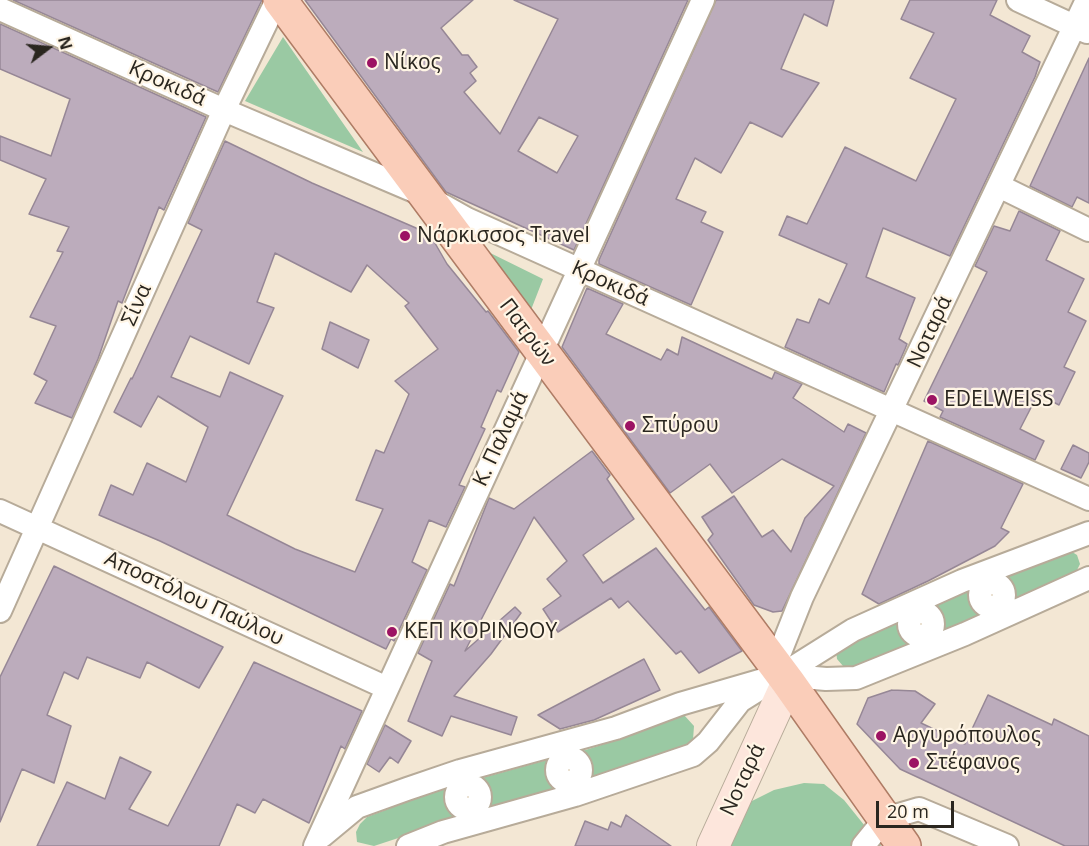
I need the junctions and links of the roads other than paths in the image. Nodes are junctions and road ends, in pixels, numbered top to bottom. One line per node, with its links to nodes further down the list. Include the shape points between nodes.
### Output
1 (279, 0): 7 (street, Σίνα); 9 (main road, Πατρών)
2 (703, 0): 11 (street, Κ. Παλαμά)
3 (1018, 0): 6 (street)
4 (1087, 0): 6 (street, Νοταρά)
5 (0, 9): 7 (street, Κροκιδά)
6 (1082, 30): 8 (street, Νοταρά)
7 (224, 110): 9 (street, Κροκιδά); 16 (street, Σίνα)
8 (999, 186): 10 (street); 13 (street, Νοταρά)
9 (426, 196): 11 (street, Κροκιδά); 12 (main road, Πατρών)
10 (1089, 230)
11 (579, 270): 12 (street, Κ. Παλαμά); 13 (street, Κροκιδά)
12 (541, 351): 24 (main road, Πατρών); 25 (street, Κ. Παλαμά)
13 (892, 411): 14 (street, Κροκιδά); 24 (street, Νοταρά, via 802,597)
14 (1089, 499)
15 (0, 511): 16 (street, Αποστόλου Παύλου)
16 (37, 528): 21 (street, Σίνα); 25 (street, Αποστόλου Παύλου)
17 (1089, 533): 18 (street)
18 (985, 578): 20 (street); 22 (street, via 980,598)
19 (1089, 578): 22 (street)
20 (914, 608): 23 (street, via 909,627); 24 (street, via 853,630)
21 (0, 611)
22 (998, 612): 23 (street)
23 (926, 642): 24 (street, via 856,678)
24 (781, 674): 26 (street, via 680,704); 28 (street, via 740,701 693,755); 30 (main road); 33 (street, Νοταρά)
25 (387, 688): 31 (street, Κ. Παλαμά)
26 (566, 751): 27 (street); 28 (street, via 557,774)
27 (462, 778): 29 (street, via 456,800); 31 (street, via 357,807)
28 (574, 788): 29 (street)
29 (473, 816): 32 (street)
30 (885, 819): 34 (street); 35 (main road); 36 (street, via 919,809)
31 (311, 844)
32 (408, 846)
33 (713, 846)
34 (863, 846)
35 (904, 846)
36 (1007, 846)

